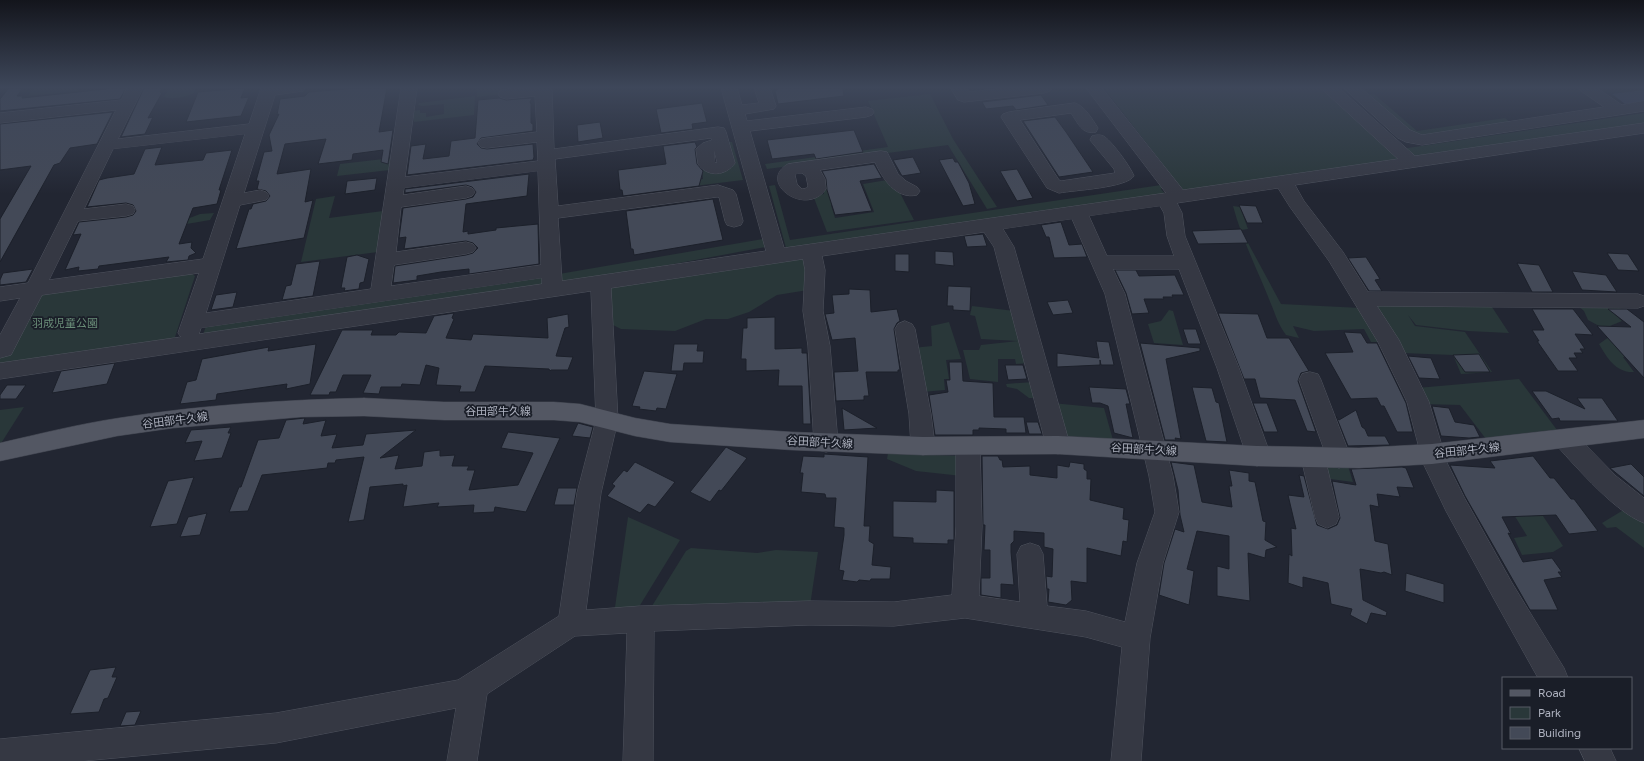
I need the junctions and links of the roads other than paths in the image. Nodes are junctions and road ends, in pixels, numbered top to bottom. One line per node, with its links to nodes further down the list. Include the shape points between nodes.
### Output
1 (118, 124): 19 (street)
2 (257, 124): 13 (street)
3 (404, 124): 24 (street)
4 (545, 124): 17 (street)
5 (739, 124): 6 (street); 20 (street, via 721,141 718,132); 22 (street)
6 (744, 124)
7 (1013, 124): 16 (street, via 1053,184 1059,186 1125,176 1122,168)
8 (1087, 124): 16 (street)
9 (1122, 124): 14 (street)
10 (1369, 124): 21 (street)
11 (1392, 124): 12 (street, via 1404,134 1422,140)
12 (1530, 124)
13 (256, 128): 19 (street); 29 (street)
14 (1126, 128): 16 (street); 28 (street)
15 (1644, 128): 21 (street)
16 (1094, 133)
17 (546, 136): 18 (street); 20 (street)
18 (487, 143)
19 (107, 145): 34 (street)
20 (547, 160): 24 (street); 33 (street)
21 (1411, 162): 23 (street)
22 (755, 180): 25 (street, via 881,156 892,179); 35 (street)
23 (1283, 181): 28 (street); 50 (street)
24 (395, 184): 30 (street)
25 (911, 191)
26 (466, 192): 30 (street)
27 (260, 196): 29 (street)
28 (1172, 197): 32 (street); 42 (street, via 1176,236)
29 (232, 200): 43 (street)
30 (393, 202): 40 (street)
31 (126, 210): 34 (street)
32 (1078, 212): 36 (street); 41 (street)
33 (549, 213): 35 (street, via 718,191 727,194 739,224); 44 (street)
34 (72, 216): 46 (street)
35 (767, 224): 39 (street)
36 (987, 224): 38 (street); 62 (street, via 996,232 1004,248)
37 (466, 248): 40 (street)
38 (811, 252): 39 (street); 61 (street, via 815,270 813,311 819,346)
39 (777, 257): 45 (street)
40 (385, 260): 49 (street)
41 (1101, 262): 42 (street); 65 (street, via 1116,300)
42 (1186, 263): 68 (street, via 1228,368)
43 (211, 265): 46 (street); 52 (street)
44 (552, 270): 47 (street); 49 (street)
45 (601, 283): 47 (street); 58 (street)
46 (35, 289): 48 (street); 55 (street, via 4,349)
47 (552, 290): 54 (street)
48 (0, 294)
49 (380, 294): 52 (street)
50 (1363, 299): 51 (street); 67 (street, via 1388,340 1418,402)
51 (1638, 301)
52 (192, 322): 54 (street)
53 (906, 329): 63 (street)
54 (186, 344): 56 (street)
55 (0, 350)
56 (0, 371)
57 (1310, 380): 70 (street)
58 (607, 420): 61 (main road, 谷田部牛久線, via 670,434); 66 (main road, 谷田部牛久線, via 580,413 554,411 301,408 117,427); 77 (street, via 589,493)
59 (1644, 429): 60 (main road, 谷田部牛久線)
60 (1565, 439): 67 (main road, 谷田部牛久線); 71 (street, via 1607,483)
61 (826, 443): 63 (main road, 谷田部牛久線)
62 (1058, 445): 64 (main road, 谷田部牛久線); 65 (main road, 谷田部牛久線)
63 (923, 446): 64 (main road, 谷田部牛久線)
64 (968, 447): 74 (street, via 969,526)
65 (1154, 450): 68 (main road, 谷田部牛久線); 78 (street, via 1167,512 1150,563)
66 (0, 452)
67 (1432, 454): 70 (main road, 谷田部牛久線); 79 (street, via 1458,511)
68 (1257, 456): 69 (main road, 谷田部牛久線)
69 (1313, 458): 70 (main road, 谷田部牛久線); 72 (street)
70 (1338, 458)
71 (1644, 512)
72 (1327, 517)
73 (1030, 554): 75 (street)
74 (965, 606): 75 (street); 76 (street, via 894,614 809,613)
75 (1034, 615): 78 (street, via 1086,624)
76 (641, 619): 77 (street); 84 (street)
77 (571, 623): 80 (street)
78 (1136, 638): 85 (street)
79 (1553, 677)
80 (474, 687): 82 (street, via 463,693 276,728); 83 (street)
81 (1595, 749): 86 (street)
82 (0, 754)
83 (462, 761)
84 (638, 761)
85 (1126, 761)
86 (1601, 761)

